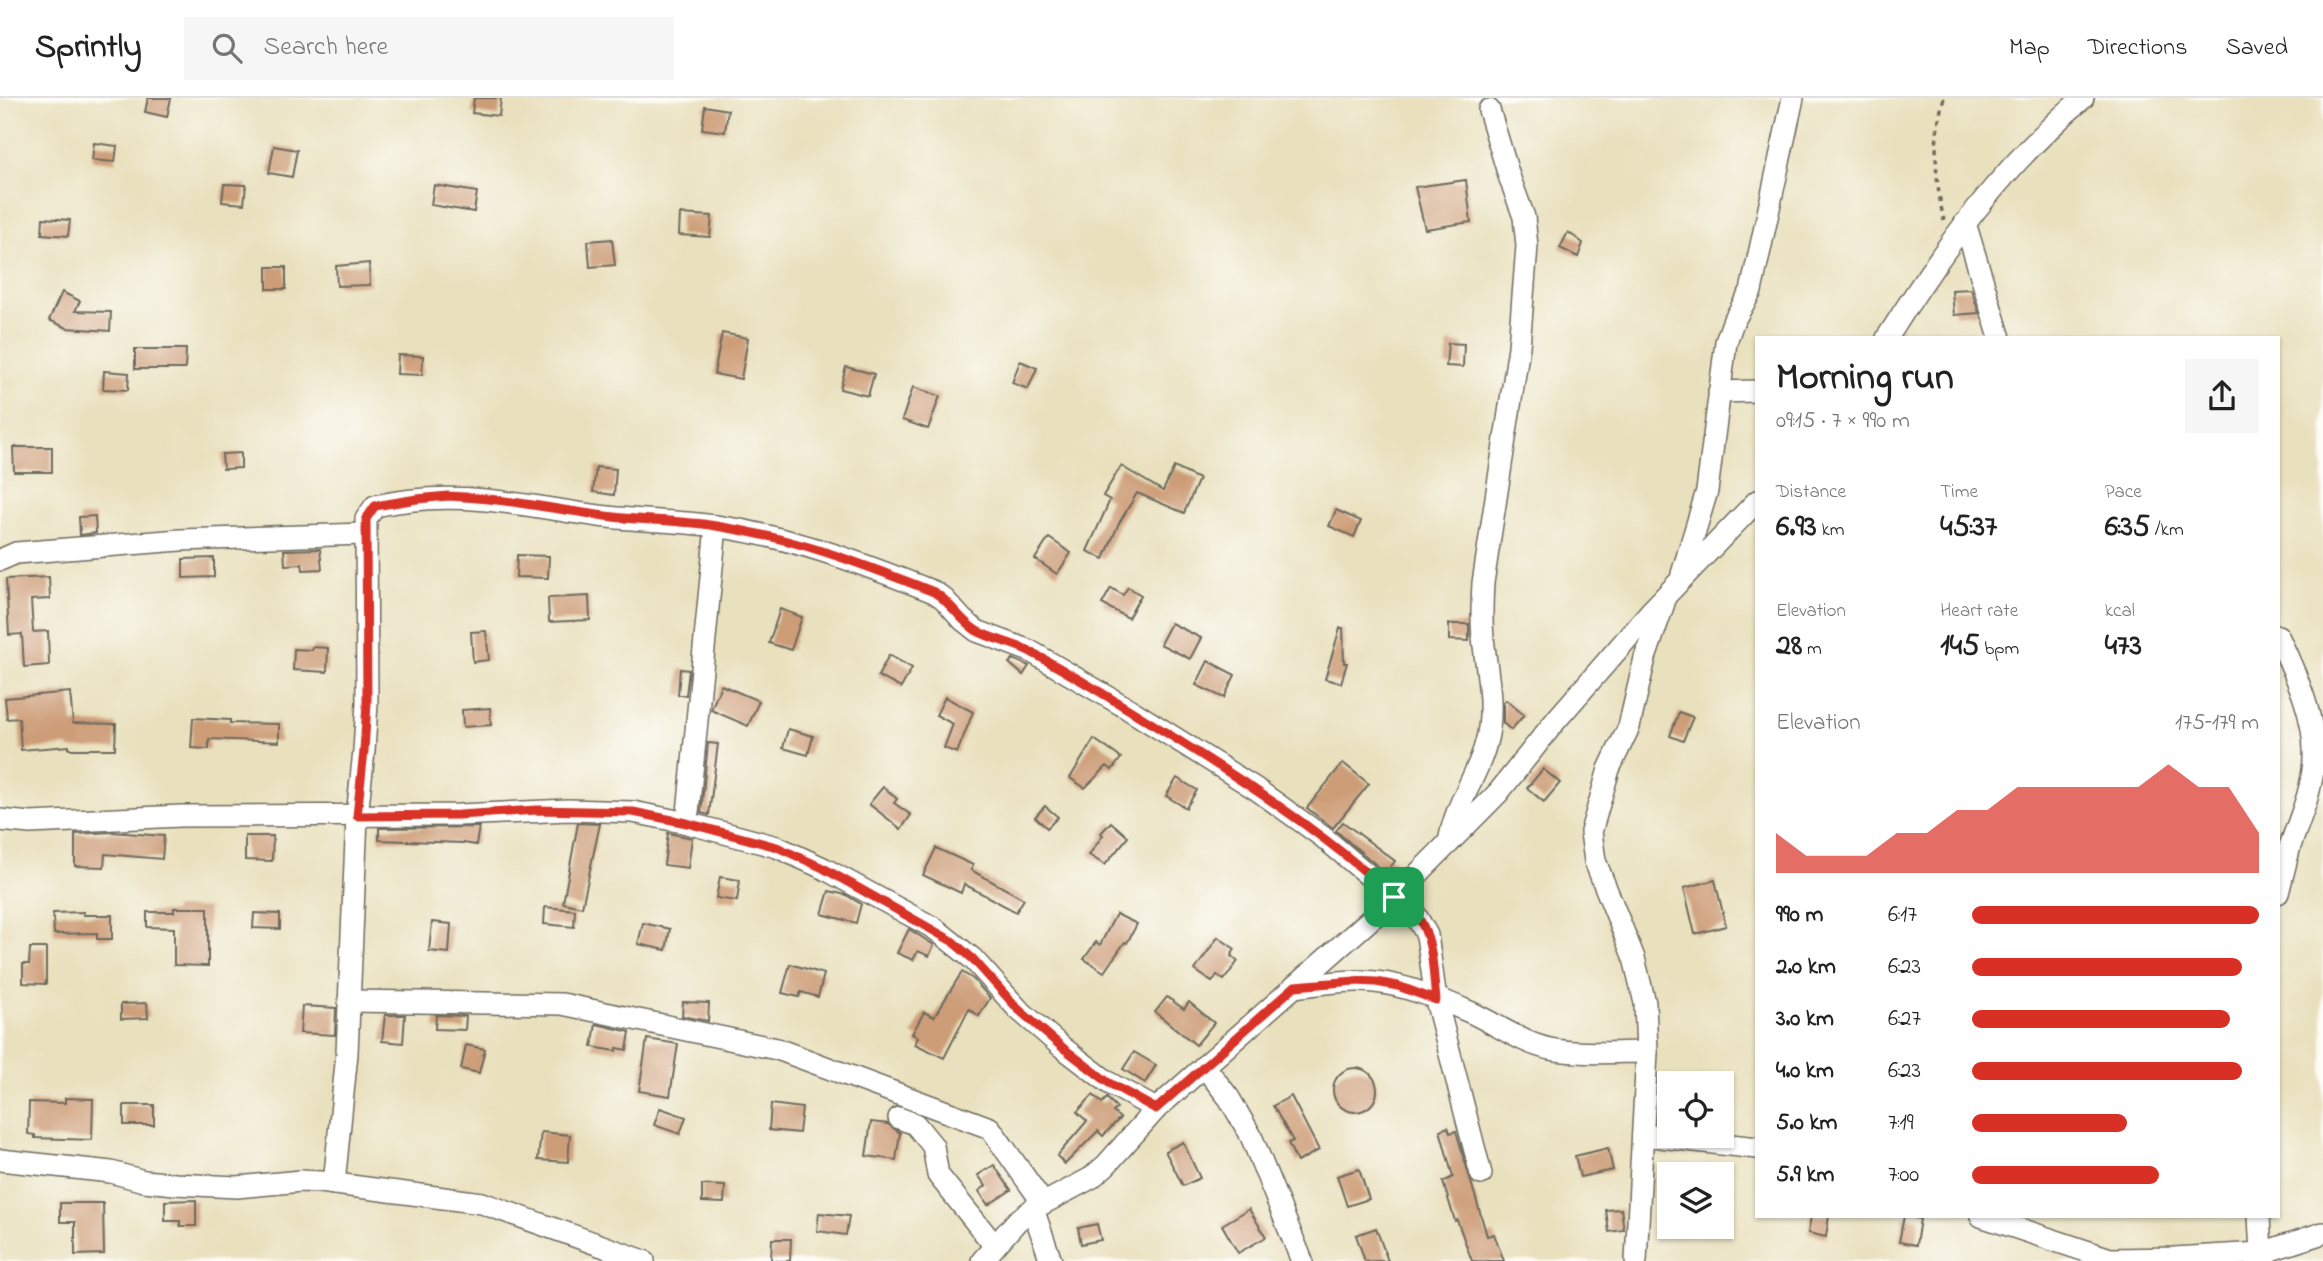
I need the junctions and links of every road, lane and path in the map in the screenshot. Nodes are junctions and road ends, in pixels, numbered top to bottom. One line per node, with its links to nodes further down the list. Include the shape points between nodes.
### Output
1 (1793, 98): 10 (street, via 1751,291 1726,342)
2 (1944, 98): 6 (path, via 1936,164)
3 (2083, 98): 5 (street, via 1998,180)
4 (1489, 110): 21 (street, via 1524,217 1527,246 1519,347 1483,583 1489,728 1484,754 1455,814)
5 (1965, 223): 6 (street); 8 (street)
6 (1951, 242): 7 (street)
7 (1888, 336)
8 (1999, 336)
9 (1755, 391): 10 (street)
10 (1719, 392): 15 (street, via 1707,491)
11 (1755, 502): 15 (street)
12 (716, 526): 13 (street, via 448,496 375,506 366,519); 20 (street); 23 (street, via 846,557 934,592 977,631 1030,652 1256,789)
13 (365, 534): 14 (street, via 180,540 16,553); 18 (street, via 367,703)
14 (0, 560)
15 (1674, 587): 21 (street, via 1557,719 1499,793); 27 (street, via 1645,658 1629,727 1601,790 1591,832 1595,861 1641,982)
16 (2280, 640): 17 (street)
17 (2318, 737): 22 (street, via 2312,780)
18 (357, 816): 19 (street); 20 (street, via 568,810 633,812); 25 (street)
19 (0, 820)
20 (687, 823): 29 (street, via 777,847 934,929 973,959 1018,1009 1062,1047 1109,1083)
21 (1449, 843): 23 (street)
22 (2280, 886)
23 (1394, 897): 24 (street); 26 (street, via 1410,907 1427,935)
24 (1295, 986): 26 (street, via 1376,982); 28 (street)
25 (350, 1000): 35 (street); 36 (street, via 562,1004 777,1049 990,1128)
26 (1436, 1000): 27 (street, via 1550,1049); 34 (street)
27 (1647, 1052): 31 (street)
28 (1204, 1066): 29 (street); 44 (street, via 1251,1136)
29 (1156, 1109): 36 (street, via 1091,1178)
30 (899, 1118): 40 (street, via 915,1124 933,1146 938,1175)
31 (1643, 1135): 32 (street); 45 (street)
32 (1755, 1148)
33 (0, 1160): 35 (street, via 175,1184)
34 (1481, 1174)
35 (334, 1184): 42 (street, via 482,1203)
36 (1038, 1206): 40 (street); 43 (street)
37 (1988, 1218): 41 (street, via 2110,1259)
38 (2259, 1218): 41 (street)
39 (2323, 1233): 41 (street)
40 (988, 1253)
41 (2263, 1257)
42 (644, 1261)
43 (1051, 1261)
44 (1303, 1261)
45 (1636, 1261)

